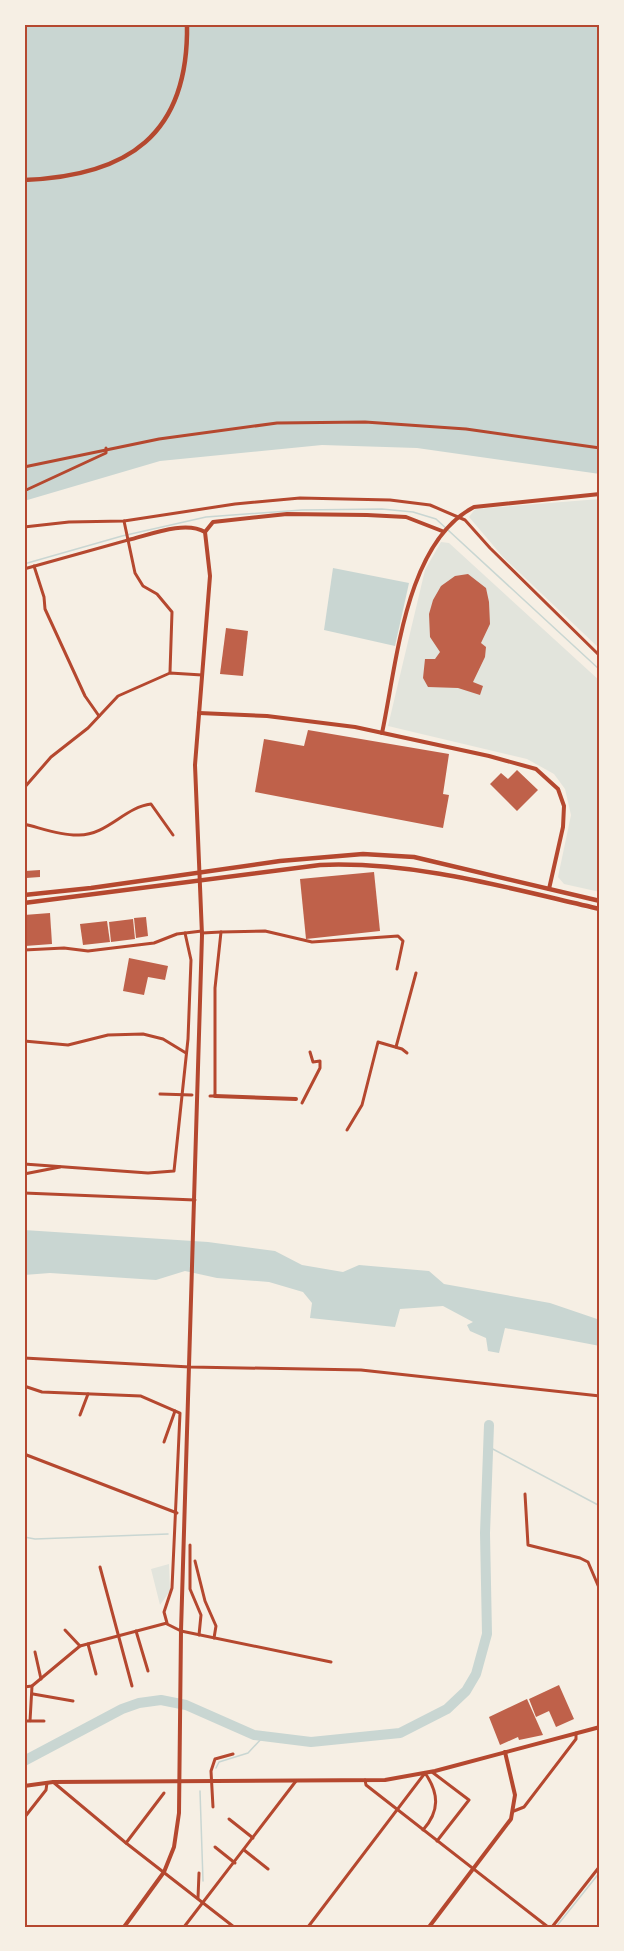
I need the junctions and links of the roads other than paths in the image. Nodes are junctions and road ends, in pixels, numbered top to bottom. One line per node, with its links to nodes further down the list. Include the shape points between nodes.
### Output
1 (187, 24): 2 (main road, via 188,50 182,84 164,121 150,138 130,154 92,172)
2 (24, 180)
3 (106, 448): 4 (street, via 277,423 365,422 466,429); 5 (street); 6 (street, via 106,453)
4 (600, 448)
5 (24, 467)
6 (24, 491)
7 (600, 495): 8 (street, via 489,504)
8 (457, 517): 9 (street, via 415,502 300,498 235,504); 11 (street); 16 (street, via 465,520)
9 (125, 523): 10 (street); 13 (street)
10 (24, 526)
11 (442, 531): 12 (street, via 405,517 287,514 213,522); 21 (street, via 419,568)
12 (205, 532): 13 (street, via 184,528); 18 (street, via 210,576)
13 (128, 538): 14 (street); 17 (street, via 139,580 172,612)
14 (34, 566): 15 (street); 20 (street, via 45,609 85,696)
15 (24, 569)
16 (600, 656)
17 (170, 673): 18 (street); 20 (street, via 118,696)
18 (202, 675): 19 (street)
19 (199, 713): 21 (street, via 267,716); 25 (street, via 195,765)
20 (99, 716): 22 (street, via 51,757)
21 (382, 733): 27 (street, via 516,762 548,777 558,789 565,816)
22 (24, 788)
23 (24, 824): 24 (street, via 80,836 103,828 137,806 152,804)
24 (173, 835)
25 (201, 871): 26 (street); 27 (main road, via 363,854 414,857); 28 (main road)
26 (201, 882): 30 (main road); 31 (main road, via 320,866 382,865 450,875); 32 (street)
27 (549, 889): 29 (main road)
28 (24, 895)
29 (600, 901)
30 (24, 903)
31 (600, 909)
32 (202, 932): 33 (street); 34 (street); 54 (street)
33 (221, 932): 36 (street, via 265,931 312,942 398,936 403,941); 46 (street, via 215,988)
34 (185, 933): 35 (street, via 154,943 88,951); 41 (street, via 191,960)
35 (24, 950)
36 (397, 969)
37 (416, 973): 39 (street)
38 (24, 1041): 41 (street, via 68,1045 108,1035 143,1034 163,1039)
39 (396, 1047): 42 (street); 49 (street, via 378,1042 362,1105)
40 (310, 1052): 48 (street, via 313,1062 320,1061 320,1068)
41 (186, 1053): 44 (street)
42 (406, 1053)
43 (160, 1095): 44 (street)
44 (182, 1095): 45 (street); 51 (street, via 174,1171 148,1173)
45 (192, 1095)
46 (213, 1096): 47 (street)
47 (296, 1099)
48 (303, 1103)
49 (347, 1130)
50 (24, 1164): 51 (street)
51 (64, 1166): 52 (street)
52 (24, 1174)
53 (24, 1193): 54 (street)
54 (195, 1200): 56 (street)
55 (24, 1358): 56 (street)
56 (190, 1367): 59 (street, via 361,1370); 73 (street)
57 (24, 1386): 58 (street, via 42,1392)
58 (88, 1394): 60 (street, via 141,1396); 61 (street)
59 (600, 1396)
60 (175, 1411): 62 (street); 65 (street, via 180,1413)
61 (80, 1415)
62 (164, 1442)
63 (24, 1454): 65 (street)
64 (525, 1494): 69 (street, via 528,1545 588,1562)
65 (177, 1513): 70 (street, via 172,1588 164,1612)
66 (190, 1545): 74 (street, via 190,1589 201,1615)
67 (195, 1561): 76 (street, via 216,1626)
68 (100, 1568): 75 (street)
69 (600, 1590)
70 (167, 1623): 72 (street); 73 (street)
71 (65, 1630): 78 (street)
72 (136, 1631): 75 (street); 81 (street)
73 (181, 1631): 74 (street); 100 (street)
74 (199, 1635): 76 (street)
75 (118, 1636): 77 (street); 85 (street)
76 (214, 1638): 80 (street)
77 (88, 1644): 78 (street); 82 (street)
78 (80, 1646): 83 (street)
79 (36, 1652): 83 (street)
80 (331, 1662)
81 (148, 1671)
82 (96, 1674)
83 (41, 1679): 84 (street)
84 (32, 1686): 86 (street); 87 (street)
85 (132, 1686)
86 (24, 1688)
87 (33, 1694): 88 (street); 90 (street)
88 (73, 1701)
89 (24, 1721): 90 (street)
90 (30, 1721): 91 (street)
91 (45, 1721)
92 (600, 1727): 93 (street)
93 (576, 1733): 94 (street); 108 (street, via 576,1739 524,1808)
94 (505, 1752): 96 (street); 108 (street, via 515,1795)
95 (233, 1754): 103 (street, via 215,1759)
96 (432, 1772): 97 (street); 113 (street, via 469,1800)
97 (425, 1773): 99 (street); 107 (street); 111 (street, via 437,1800 435,1813)
98 (297, 1780): 99 (street); 103 (street); 112 (street)
99 (365, 1780): 107 (street)
100 (178, 1781): 102 (street); 103 (street); 121 (street, via 177,1833)
101 (47, 1782): 102 (street); 104 (street); 109 (street, via 46,1790)
102 (53, 1782): 114 (street)
103 (212, 1782): 106 (street)
104 (24, 1786)
105 (164, 1793): 114 (street)
106 (213, 1807)
107 (398, 1811): 111 (street); 128 (street)
108 (514, 1811): 120 (street, via 507,1828)
109 (24, 1818)
110 (229, 1819): 112 (street)
111 (423, 1830): 113 (street)
112 (254, 1838): 116 (street)
113 (437, 1841): 120 (street)
114 (126, 1844): 121 (street)
115 (215, 1847): 117 (street)
116 (244, 1850): 117 (street); 119 (street)
117 (235, 1863): 124 (street)
118 (600, 1866): 130 (street)
119 (268, 1869)
120 (474, 1870): 129 (street); 130 (street)
121 (164, 1872): 123 (street); 125 (street)
122 (199, 1873): 123 (street)
123 (198, 1898): 124 (street)
124 (203, 1903): 126 (street); 127 (street)
125 (124, 1927)
126 (184, 1927)
127 (234, 1927)
128 (308, 1927)
129 (429, 1927)
130 (550, 1927)

